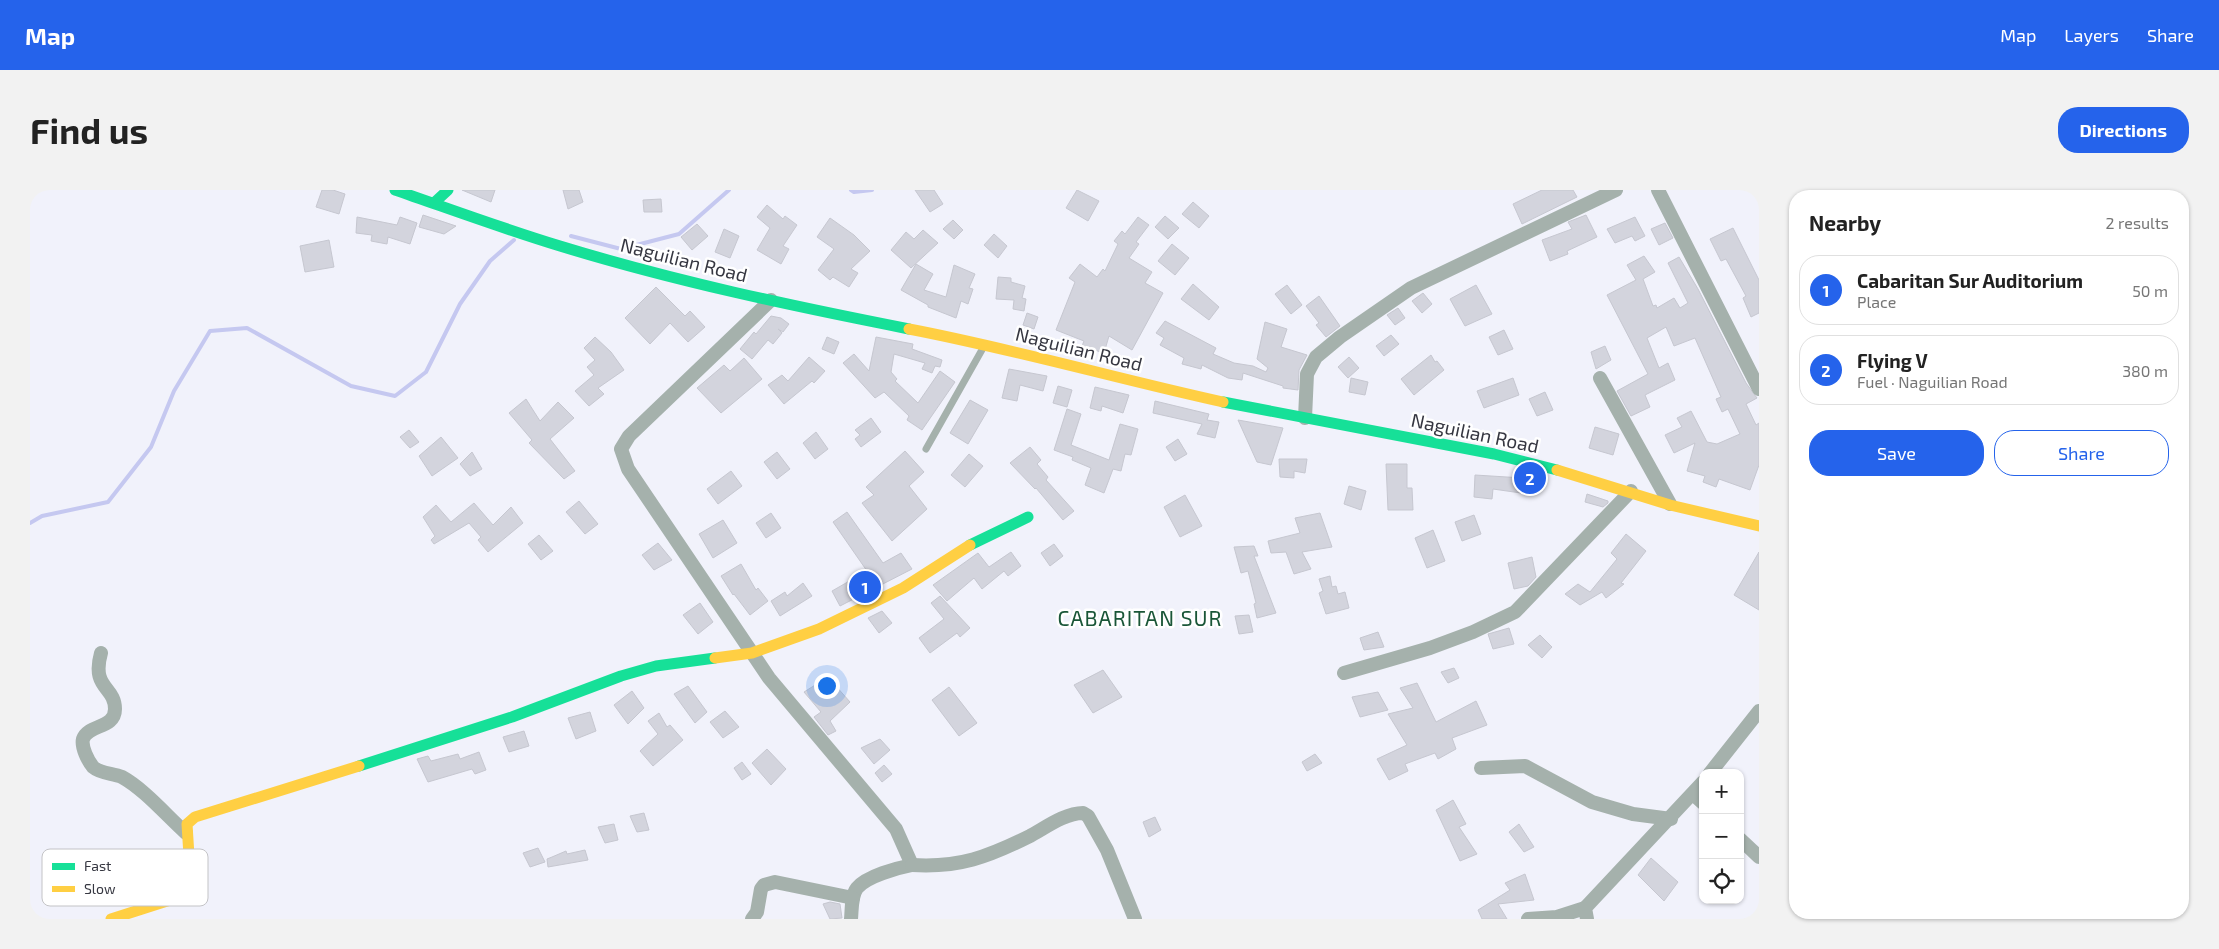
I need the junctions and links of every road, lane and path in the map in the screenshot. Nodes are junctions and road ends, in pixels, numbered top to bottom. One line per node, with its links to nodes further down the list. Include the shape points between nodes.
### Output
1 (395, 190): 5 (main road, Naguilian Road)
2 (448, 190): 5 (main road)
3 (1616, 190): 10 (street, via 1411,288 1340,337 1316,357 1307,374)
4 (1658, 190): 9 (street)
5 (434, 202): 6 (main road, Naguilian Road, via 535,238)
6 (771, 300): 7 (main road, Naguilian Road); 16 (street, via 629,436 621,449 628,469)
7 (984, 343): 10 (main road, Naguilian Road, via 1202,397); 11 (lane, via 983,351)
8 (1600, 378): 13 (street)
9 (1759, 389)
10 (1305, 418): 12 (main road, Naguilian Road, via 1494,454)
11 (926, 449)
12 (1631, 491): 13 (main road, Naguilian Road); 18 (street, via 1515,612 1439,645)
13 (1670, 505): 15 (main road, Naguilian Road)
14 (1028, 517): 16 (main road, via 973,543 903,588 819,629)
15 (1759, 526)
16 (752, 652): 24 (main road, via 656,666 621,676 512,717 199,814 191,818); 28 (street, via 789,703 896,829)
17 (101, 653): 24 (street, via 98,672 116,708 110,721 86,733 84,750 95,768 122,778 135,787)
18 (1344, 673)
19 (1759, 711): 21 (street)
20 (1481, 768): 23 (street, via 1525,766 1592,802 1633,814)
21 (1713, 769)
22 (1698, 798): 23 (street)
23 (1671, 819): 31 (street)
24 (186, 833): 26 (main road)
25 (1744, 843): 27 (street)
26 (187, 849)
27 (1759, 857)
28 (912, 865): 29 (street, via 864,882); 35 (street, via 971,862 1083,813 1088,816 1106,850)
29 (853, 898): 33 (street, via 767,883 761,889 757,912); 34 (street)
30 (155, 906): 32 (main road)
31 (1586, 914): 36 (street)
32 (111, 919)
33 (752, 919)
34 (851, 919)
35 (1135, 919)
36 (1528, 919)

